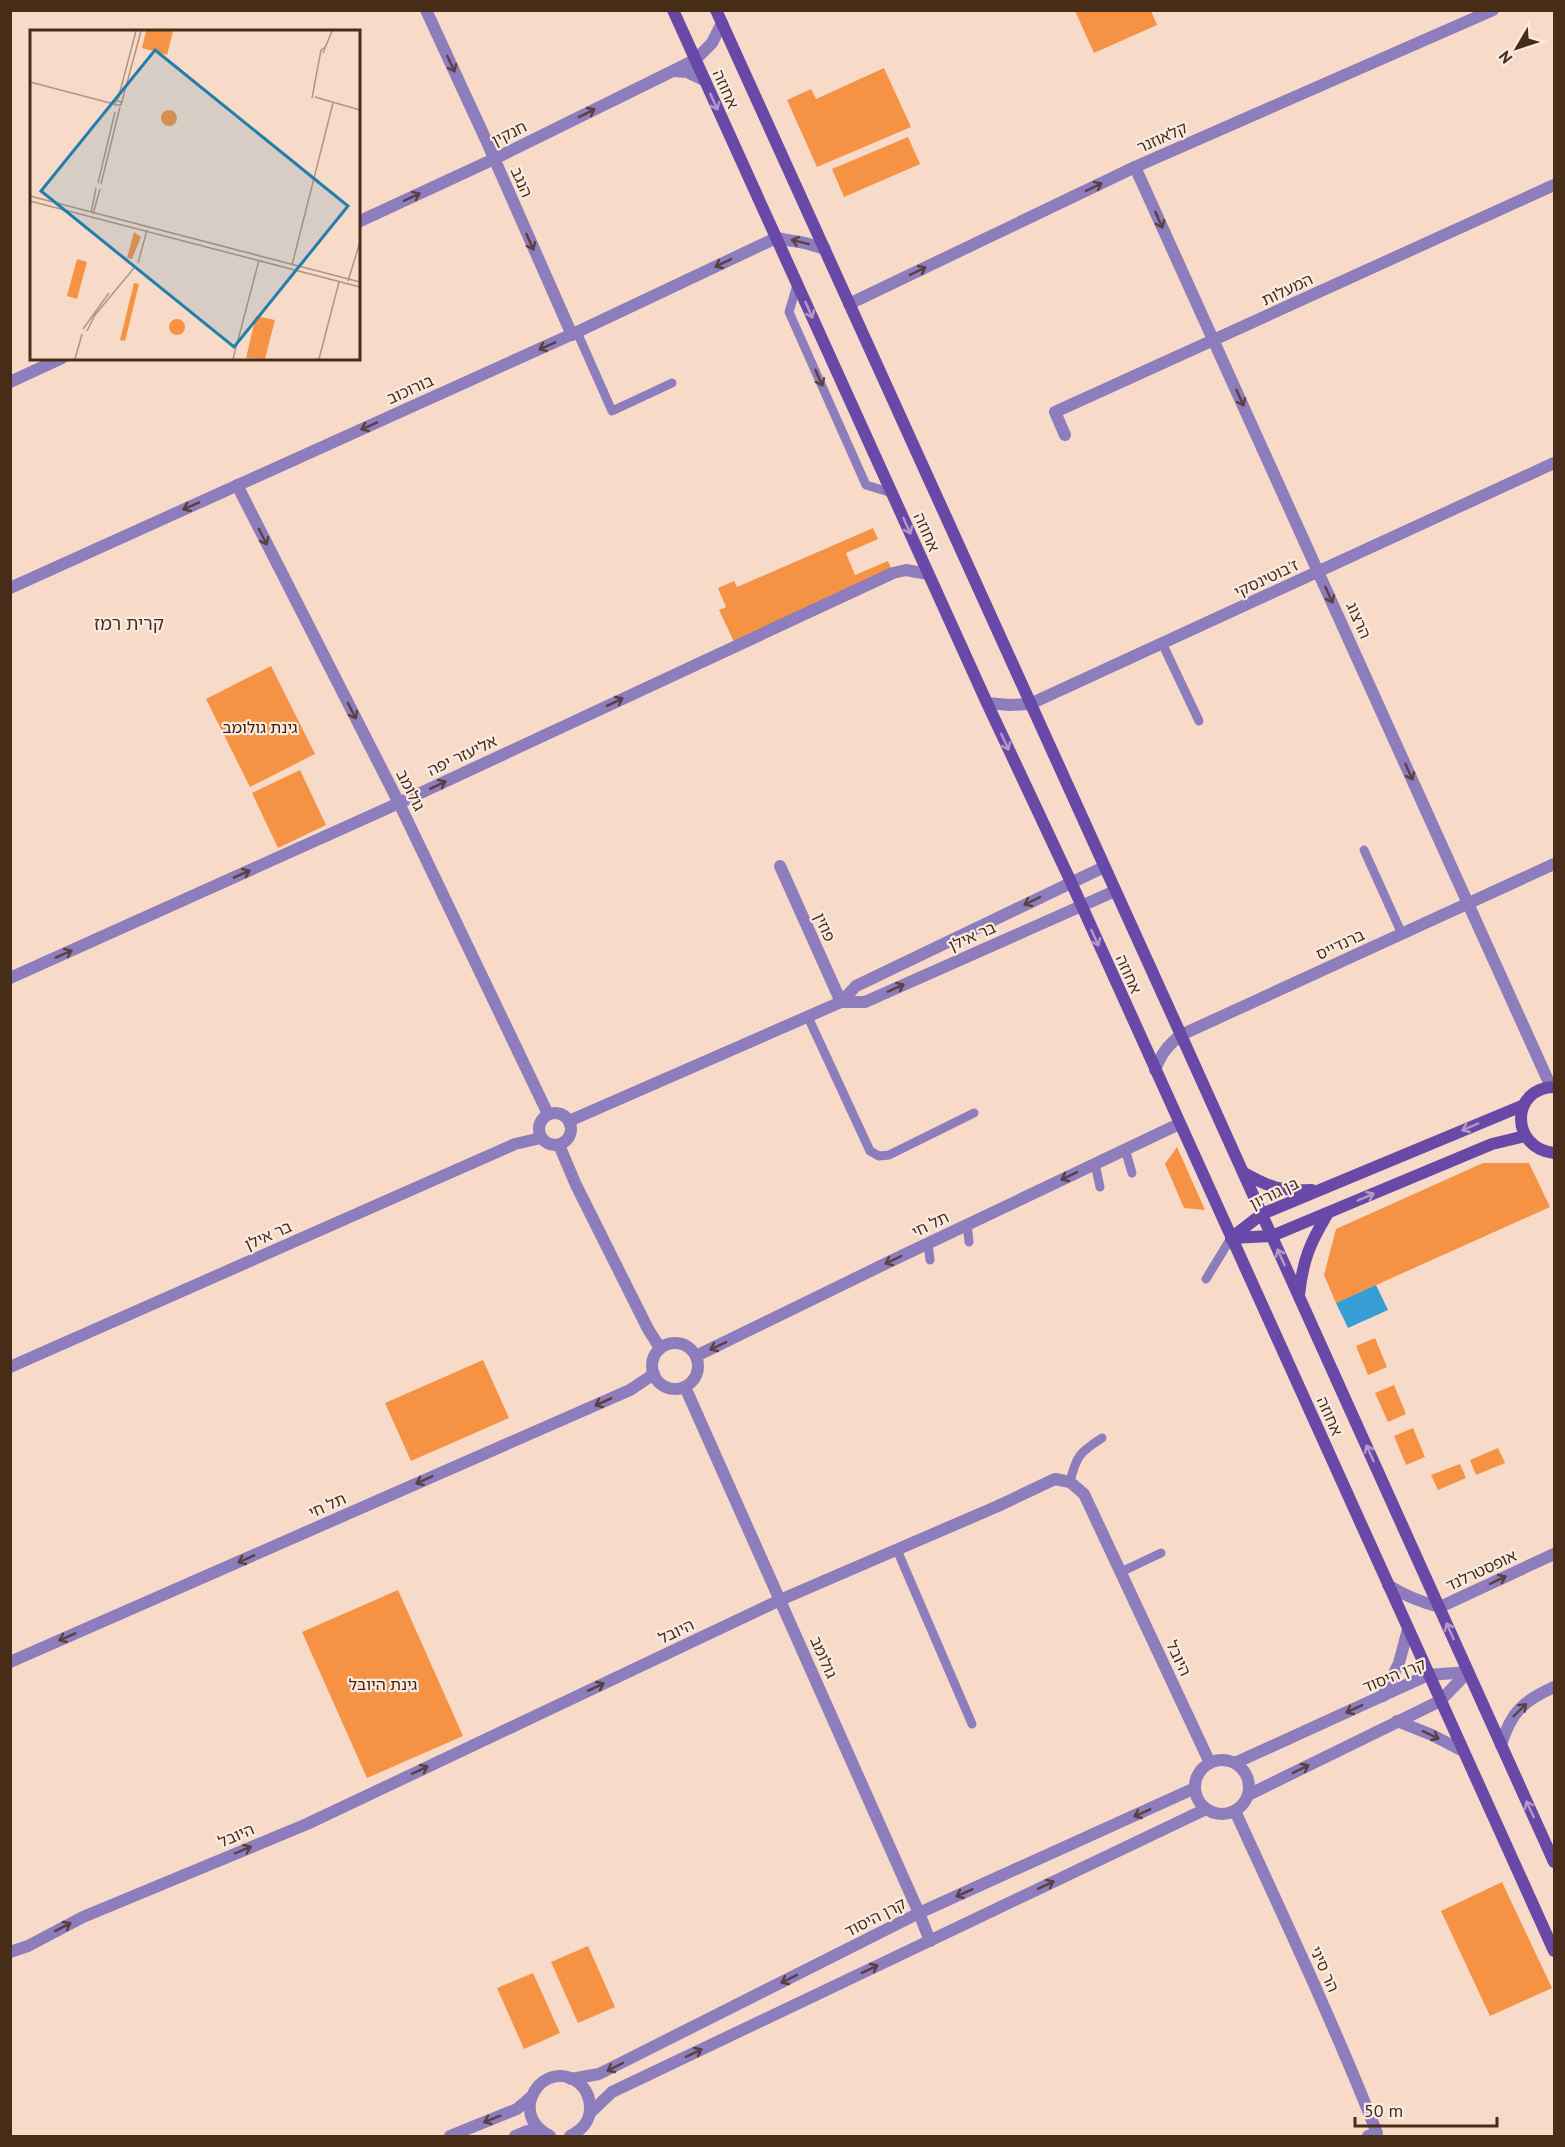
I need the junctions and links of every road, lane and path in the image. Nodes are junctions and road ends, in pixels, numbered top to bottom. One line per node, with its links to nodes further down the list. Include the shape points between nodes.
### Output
1 (673, 10): 6 (main road, אחוזה)
2 (716, 10): 5 (main road, אחוזה)
3 (1493, 10): 10 (street, קלאוזנר)
4 (428, 11): 9 (street, הנגב, one-way to 9)
5 (722, 23): 6 (street, חנקין, via 712,42); 14 (main road, אחוזה)
6 (695, 60): 7 (street, חנקין); 8 (main road, אחוזה)
7 (672, 71): 8 (street, via 687,72); 9 (street, חנקין, one-way to 7)
8 (704, 80): 13 (main road, אחוזה, one-way to 13)
9 (494, 159): 12 (street, חנקין, one-way to 9); 17 (street, הנגב, one-way to 17)
10 (1135, 167): 16 (street, קלאוזנר, one-way to 10); 18 (street, הרצוג, one-way to 18)
11 (1554, 184): 18 (street, המעלות)
12 (360, 221)
13 (776, 238): 14 (street, one-way to 13); 15 (main road, אחוזה); 17 (street, בורוכוב, one-way to 17)
14 (825, 249): 16 (main road, אחוזה)
15 (798, 285): 25 (main road, אחוזה, one-way to 25); 25 (lane, one-way to 25, via 789,312 862,474 867,485)
16 (849, 304): 31 (main road, אחוזה)
17 (575, 334): 21 (lane, via 612,411); 24 (street, בורוכוב, one-way to 24)
18 (1214, 341): 22 (street, המעלות, via 1055,412); 26 (street, הרצוג, one-way to 26)
19 (58, 360): 20 (street)
20 (10, 382)
21 (672, 383)
22 (1065, 435)
23 (1554, 463): 26 (street, ז'בוטינסקי)
24 (237, 485): 28 (street, בורוכוב, one-way to 28); 33 (street, גולומב, one-way to 33)
25 (892, 493): 27 (main road, אחוזה, one-way to 27)
26 (1319, 572): 29 (street, ז'בוטינסקי); 40 (street, הרצוג, one-way to 40)
27 (928, 574): 30 (main road, אחוזה); 33 (street, אליעזר יפה, one-way to 27, via 893,573 906,570)
28 (10, 588)
29 (1162, 643): 31 (street, ז'בוטינסקי); 32 (lane)
30 (987, 703): 31 (street, ז'בוטינסקי); 38 (main road, אחוזה, one-way to 38)
31 (1030, 704): 37 (main road, אחוזה)
32 (1199, 722)
33 (399, 803): 43 (street, אליעזר יפה, one-way to 33); 51 (street, גולומב)
34 (1364, 850): 42 (lane)
35 (1554, 864): 40 (street, ברנדייס)
36 (780, 866): 44 (street, פוזין)
37 (1104, 867): 38 (street, בר אילן); 39 (main road, אחוזה)
38 (1071, 882): 41 (main road, אחוזה); 44 (street, בר אילן, one-way to 44, via 856,986)
39 (1115, 891): 41 (street, בר אילן); 46 (main road, אחוזה)
40 (1469, 903): 42 (street, ברנדייס); 48 (street, הרצוג)
41 (1081, 905): 44 (street, בר אילן, one-way to 41, via 865,1002); 47 (main road, אחוזה, one-way to 47)
42 (1402, 934): 46 (street, ברנדייס)
43 (10, 978)
44 (841, 1002): 45 (street, בר אילן)
45 (808, 1017): 50 (lane, via 870,1151 879,1156 889,1155); 52 (street, בר אילן)
46 (1181, 1035): 47 (street, ברנדייס, via 1164,1051); 61 (main road, אחוזה)
47 (1155, 1070): 53 (main road, אחוזה)
48 (1553, 1087): 49 (main road, בן גוריון, via 1540,1089)
49 (1524, 1105): 54 (main road, via 1521,1126); 63 (main road, בן גוריון, one-way to 63)
50 (974, 1113)
51 (548, 1114): 52 (street, via 558,1113); 55 (street, via 540,1121)
52 (569, 1121): 56 (street, via 569,1138)
53 (1179, 1124): 57 (street, תל חי); 68 (main road, אחוזה)
54 (1525, 1136): 58 (main road, via 1542,1151); 64 (main road, בן גוריון, one-way to 54, via 1492,1144)
55 (541, 1138): 56 (street); 76 (street, בר אילן, via 515,1144)
56 (559, 1145): 74 (street)
57 (1125, 1149): 59 (street, תל חי); 60 (lane)
58 (1554, 1153)
59 (1095, 1164): 62 (lane); 66 (street, תל חי, one-way to 66)
60 (1132, 1173)
61 (1244, 1173): 63 (main road, via 1283,1191); 65 (main road, אחוזה)
62 (1100, 1187)
63 (1319, 1190): 65 (main road, בן גוריון)
64 (1328, 1213): 67 (main road, בן גוריון); 73 (main road, via 1311,1240 1302,1266)
65 (1262, 1214): 67 (main road, אחוזה); 68 (main road, בן גוריון)
66 (967, 1224): 69 (lane); 70 (street, תל חי)
67 (1272, 1236): 68 (main road, בן גוריון); 73 (main road, אחוזה, one-way to 67)
68 (1231, 1238): 72 (lane); 85 (main road, אחוזה)
69 (969, 1242)
70 (928, 1243): 71 (lane); 75 (street, תל חי, one-way to 75)
71 (930, 1260)
72 (1206, 1279)
73 (1299, 1296): 87 (main road, אחוזה, one-way to 73)
74 (660, 1348): 75 (street, via 679,1343); 77 (street, via 653,1358)
75 (696, 1356): 78 (street, via 698,1372)
76 (10, 1366)
77 (654, 1374): 78 (street, via 665,1386); 89 (street, תל חי, one-way to 89, via 630,1390)
78 (685, 1387): 86 (street, גולומב)
79 (1102, 1438): 80 (lane, via 1084,1449 1074,1462)
80 (1070, 1482): 81 (street, היובל, via 1055,1479); 84 (street, היובל, via 1084,1494)
81 (897, 1550): 86 (street, היובל); 96 (lane)
82 (1161, 1553): 84 (lane)
83 (1554, 1554): 87 (street, אופסטרלנד, one-way to 83)
84 (1120, 1572): 99 (street, היובל)
85 (1388, 1585): 87 (street, אופסטרלנד, via 1411,1599); 88 (main road, אחוזה)
86 (780, 1600): 106 (street, גולומב); 109 (street, היובל, one-way to 86, via 82,1917 307,1824)
87 (1440, 1607): 90 (main road, אחוזה, one-way to 87)
88 (1408, 1629): 91 (main road, אחוזה); 93 (street, via 1399,1663)
89 (10, 1662)
90 (1468, 1672): 91 (street, קרן היסוד); 94 (street); 97 (main road, אחוזה)
91 (1428, 1675): 93 (street, קרן היסוד); 94 (main road, אחוזה)
92 (1554, 1687): 97 (street, one-way to 92, via 1516,1711)
93 (1383, 1696): 100 (street, קרן היסוד, one-way to 100)
94 (1440, 1701): 95 (street); 98 (main road, אחוזה)
95 (1397, 1722): 98 (street, one-way to 98); 102 (street, one-way to 95)
96 (972, 1724)
97 (1501, 1745): 105 (main road, אחוזה, one-way to 97)
98 (1463, 1751): 108 (main road, אחוזה)
99 (1210, 1763): 100 (street); 101 (street, via 1199,1774)
100 (1235, 1763): 102 (street, via 1245,1773)
101 (1195, 1788): 103 (street); 106 (street, קרן היסוד, one-way to 106)
102 (1248, 1795): 104 (street)
103 (1206, 1809): 104 (street, via 1220,1814); 107 (street, one-way to 103)
104 (1235, 1811): 117 (street, הר סיני, via 1360,2091 1377,2133)
105 (1554, 1862)
106 (919, 1913): 107 (street, גולומב); 110 (street, קרן היסוד, one-way to 110, via 599,2074)
107 (930, 1941): 112 (street, one-way to 107, via 612,2092)
108 (1554, 1951)
109 (10, 1952)
110 (571, 2079): 111 (street, קרן היסוד, via 562,2076 543,2081); 112 (street, via 587,2092)
111 (531, 2097): 113 (street, via 531,2116); 115 (street, one-way to 115, via 518,2109)
112 (590, 2113): 114 (street)
113 (546, 2134): 116 (street, via 527,2131)
114 (578, 2135)
115 (450, 2136)
116 (515, 2136)
117 (1368, 2136)

